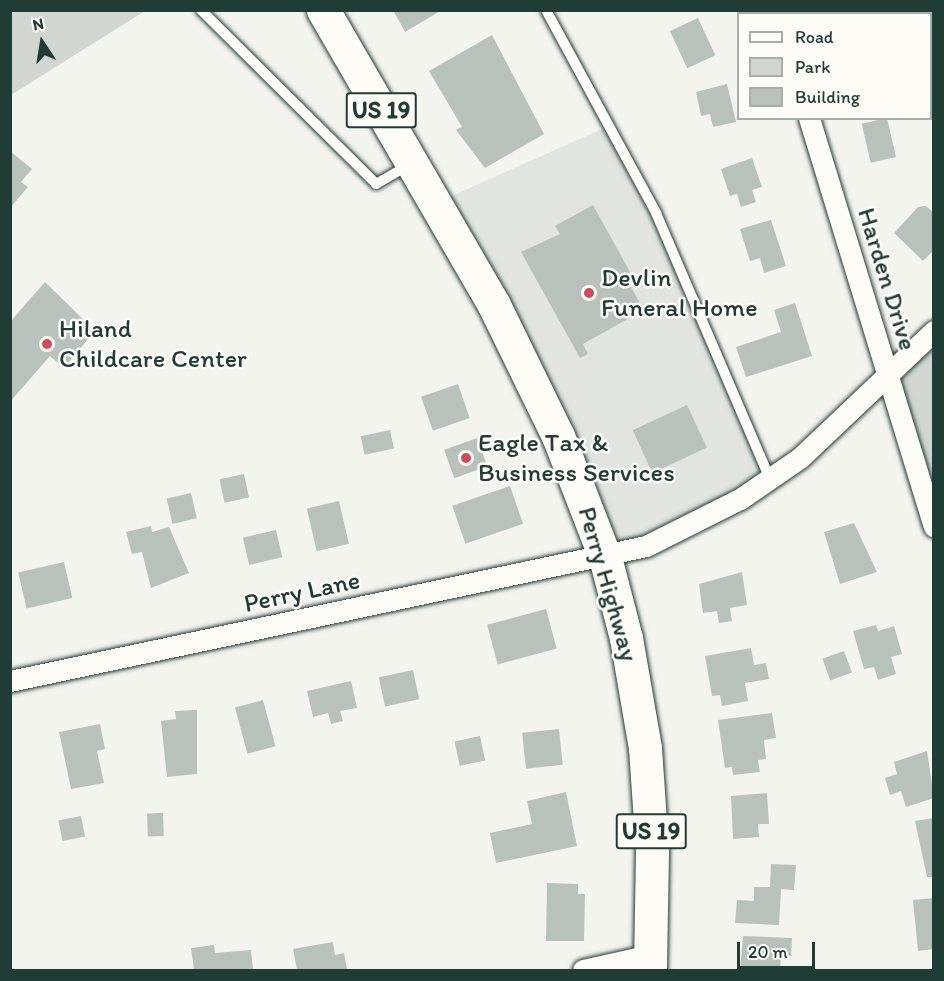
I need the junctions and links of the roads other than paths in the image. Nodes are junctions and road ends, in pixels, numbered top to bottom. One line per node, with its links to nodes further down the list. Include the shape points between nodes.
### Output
1 (201, 10): 5 (lane, via 376,184)
2 (324, 10): 5 (main road, Perry Highway / US 19)
3 (546, 10): 8 (lane, via 656,213)
4 (810, 120): 7 (street, Harden Drive)
5 (412, 163): 10 (main road, Perry Highway / US 19, via 534,384)
6 (933, 331): 7 (street, Perry Lane)
7 (889, 378): 8 (street, Perry Lane); 9 (street, Harden Drive)
8 (770, 479): 10 (street, Perry Lane, via 655,543)
9 (933, 525)
10 (605, 557): 11 (street, Perry Lane); 12 (main road, Perry Highway / US 19, via 626,638 645,748 652,852)
11 (10, 681)
12 (650, 963): 13 (street)
13 (583, 970)

